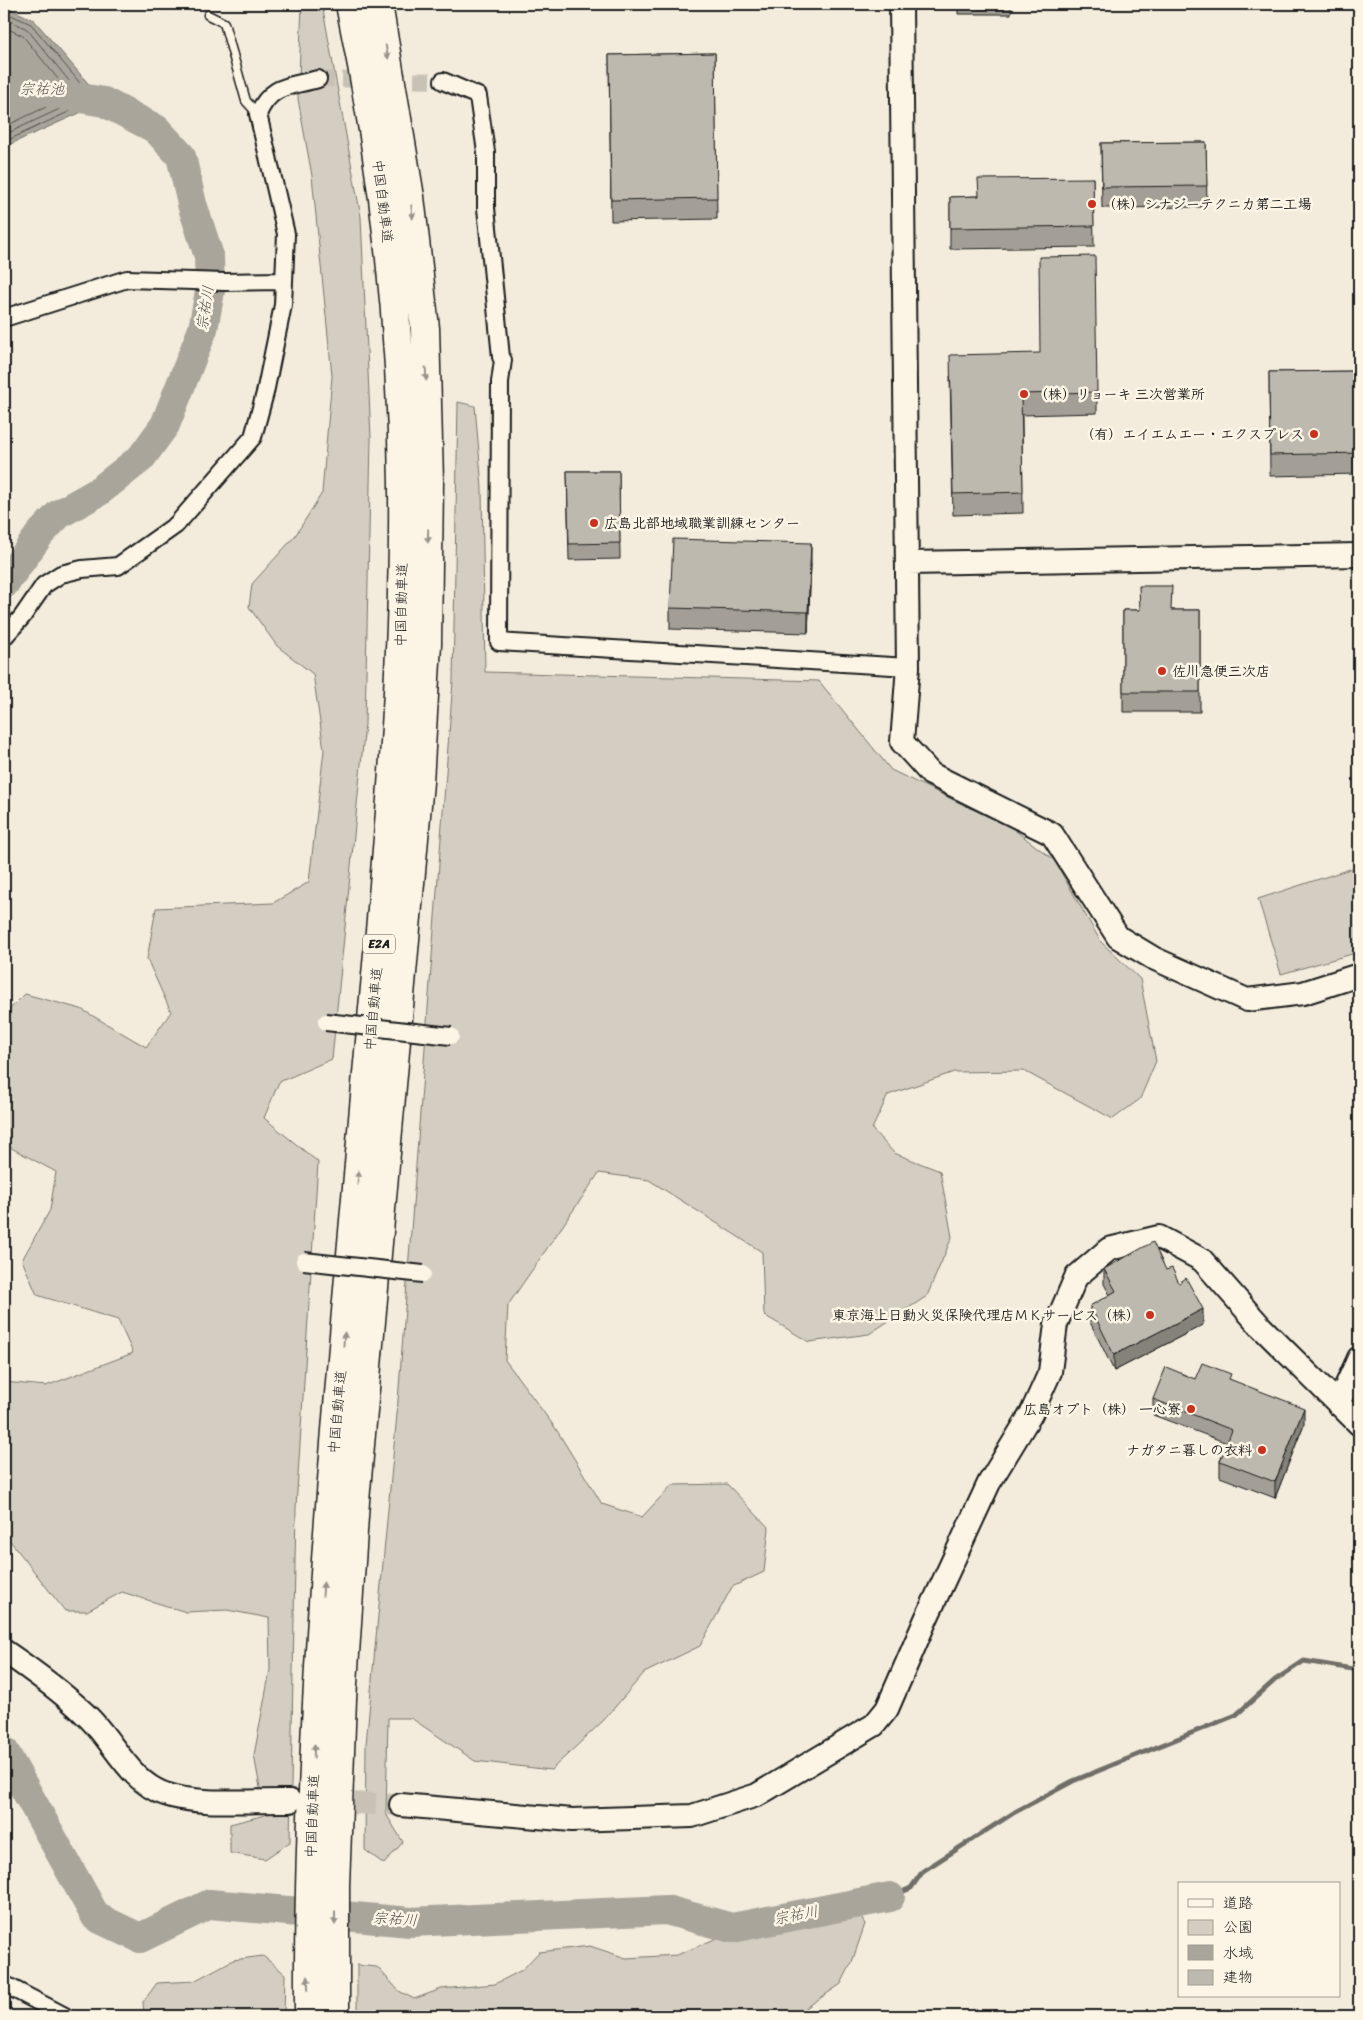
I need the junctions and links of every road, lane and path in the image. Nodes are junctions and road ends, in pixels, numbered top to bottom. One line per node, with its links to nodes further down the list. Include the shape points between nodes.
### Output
1 (350, 4): 25 (highway, 中国自動車道 / E2A, one-way to 1, via 316,1697 329,1499 391,804 401,630 403,486 397,328 384,199)
2 (378, 4): 25 (highway, 中国自動車道 / E2A, one-way to 25, via 410,196 425,328 429,481 427,634 419,782 355,1501 342,1700)
3 (901, 4): 11 (street)
4 (208, 15): 7 (lane, via 224,22 246,101)
5 (318, 79): 7 (street, via 273,91)
6 (443, 82): 13 (street, via 478,96 486,152 486,208 503,360 499,642)
7 (258, 114): 8 (street, via 286,234)
8 (284, 281): 9 (street, via 128,279); 12 (street, via 283,305 253,437 176,525 118,566 60,574 44,585)
9 (4, 318)
10 (1359, 555): 11 (street)
11 (908, 563): 13 (street)
12 (4, 637)
13 (908, 667): 14 (street, via 902,742 931,774 1052,834 1118,937 1153,958 1248,1000 1303,993)
14 (1359, 975)
15 (326, 1022): 16 (street, bridge)
16 (451, 1036)
17 (304, 1261): 18 (street, bridge)
18 (423, 1274)
19 (1359, 1358): 20 (street)
20 (1338, 1404): 21 (street); 24 (street, via 1262,1328 1202,1260 1159,1237 1109,1249 1076,1277 1056,1324 1050,1372 1031,1414 989,1483 887,1709 874,1725 757,1795 692,1816 572,1820)
21 (1359, 1424)
22 (4, 1650): 23 (street, via 86,1714 142,1781 163,1794 184,1800)
23 (290, 1801)
24 (401, 1806)
25 (322, 1886): 28 (highway, 中国自動車道 / E2A, one-way to 25, via 308,1950); 29 (highway, 中国自動車道 / E2A, one-way to 29, via 335,1951)
26 (4, 1984): 27 (street)
27 (65, 2016)
28 (309, 2016)
29 (335, 2016)

